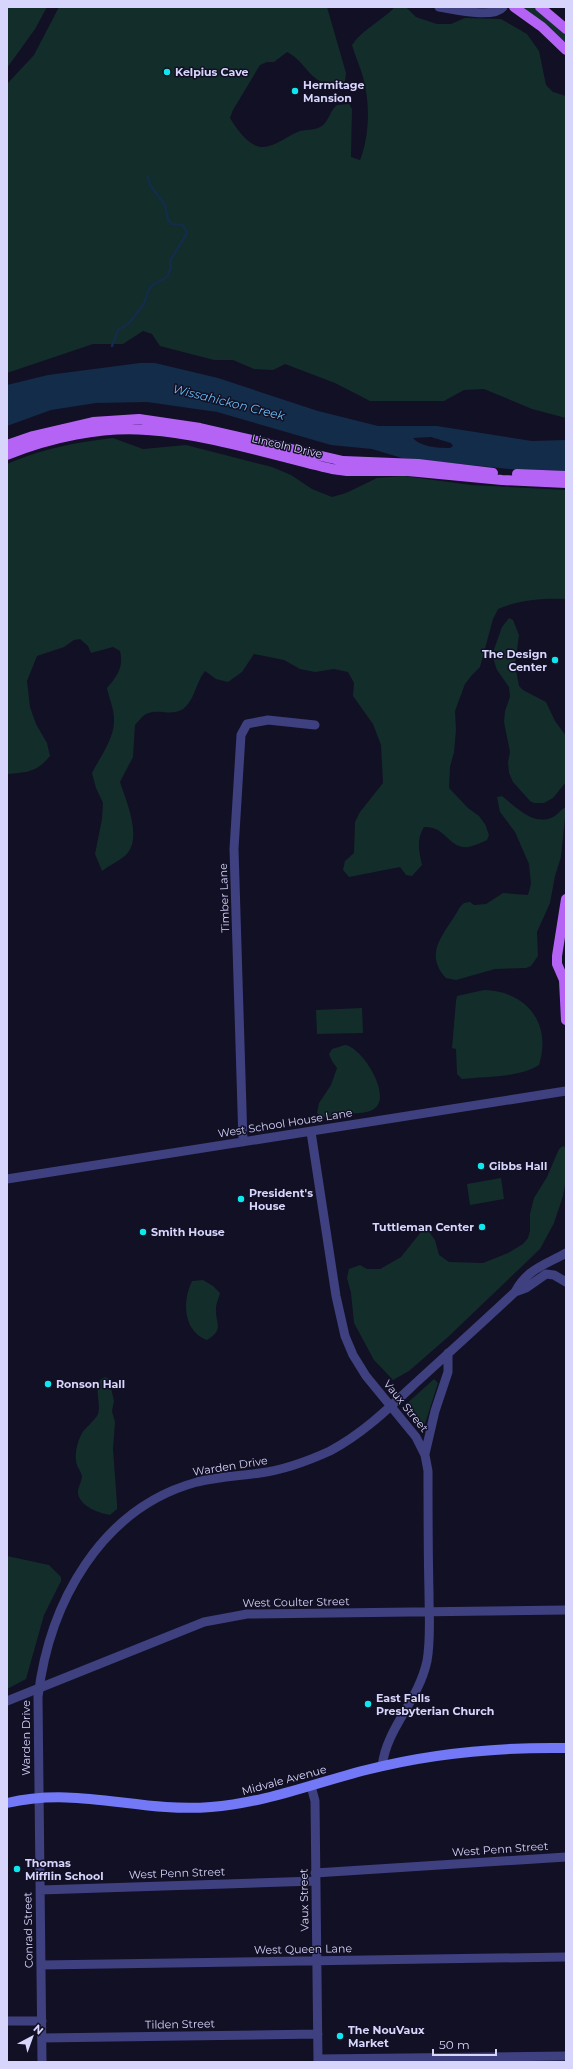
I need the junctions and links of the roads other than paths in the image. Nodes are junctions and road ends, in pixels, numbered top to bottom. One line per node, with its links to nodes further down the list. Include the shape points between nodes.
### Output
1 (439, 7): 2 (street, via 487,13 496,12)
2 (503, 7)
3 (514, 7): 6 (main road, via 542,27)
4 (540, 7): 5 (main road)
5 (566, 29)
6 (566, 50)
7 (7, 445): 9 (main road, Lincoln Drive, via 33,436 86,424 139,419 192,426 343,461 418,464 500,473)
8 (7, 456): 10 (main road, Lincoln Drive, via 38,445 88,433 147,430 193,436 332,470 408,471)
9 (566, 476)
10 (566, 483)
11 (315, 725): 17 (street, Timber Lane, via 260,721 247,724 241,734 234,842)
12 (566, 899): 13 (main road, via 557,964)
13 (565, 978): 14 (main road)
14 (566, 1020)
15 (566, 1091): 16 (street, West School House Lane)
16 (311, 1132): 17 (street, West School House Lane); 23 (street, Vaux Street, via 342,1326 359,1364)
17 (243, 1142): 18 (street, West School House Lane)
18 (7, 1179)
19 (566, 1253): 21 (street, Warden Drive, via 532,1271 521,1281)
20 (566, 1282): 21 (street, Warden Drive, via 554,1275 546,1274 526,1288)
21 (515, 1292): 22 (street, Warden Drive)
22 (448, 1353): 23 (street, Warden Drive); 24 (street, via 448,1371 435,1411)
23 (391, 1405): 24 (street, Vaux Street, via 416,1437); 27 (street, Warden Drive, via 354,1437 318,1456 276,1470 209,1479 185,1486 160,1496 126,1518 96,1548 67,1596 50,1637)
24 (425, 1456): 26 (street, Vaux Street, via 428,1471)
25 (566, 1610): 26 (street, West Coulter Street)
26 (429, 1613): 27 (street, West Coulter Street, via 247,1614 216,1619); 30 (street, Vaux Street, via 429,1642 423,1674 412,1701 389,1738)
27 (39, 1688): 28 (street, West Coulter Street); 32 (street, Warden Drive)
28 (7, 1701)
29 (566, 1748): 30 (street, Midvale Avenue, via 444,1754)
30 (382, 1766): 31 (street, Midvale Avenue)
31 (311, 1786): 32 (street, Midvale Avenue, via 248,1802 190,1808 138,1805 75,1796); 35 (street, Vaux Street, via 315,1802)
32 (38, 1797): 33 (street, Midvale Avenue); 36 (street, Conrad Street)
33 (7, 1803)
34 (566, 1857): 35 (street, West Penn Street)
35 (315, 1877): 36 (street, West Penn Street); 38 (street, Vaux Street)
36 (40, 1890): 39 (street, Conrad Street)
37 (566, 1957): 38 (street, West Queen Lane)
38 (317, 1961): 39 (street, West Queen Lane); 42 (street, Vaux Street)
39 (41, 1965): 41 (street, Conrad Street)
40 (7, 2021): 41 (street)
41 (42, 2021): 43 (street, Conrad Street)
42 (318, 2034): 43 (street, Tilden Street); 45 (street, Vaux Street)
43 (42, 2038): 46 (street, Conrad Street)
44 (566, 2056): 45 (street)
45 (318, 2060)
46 (42, 2062)

